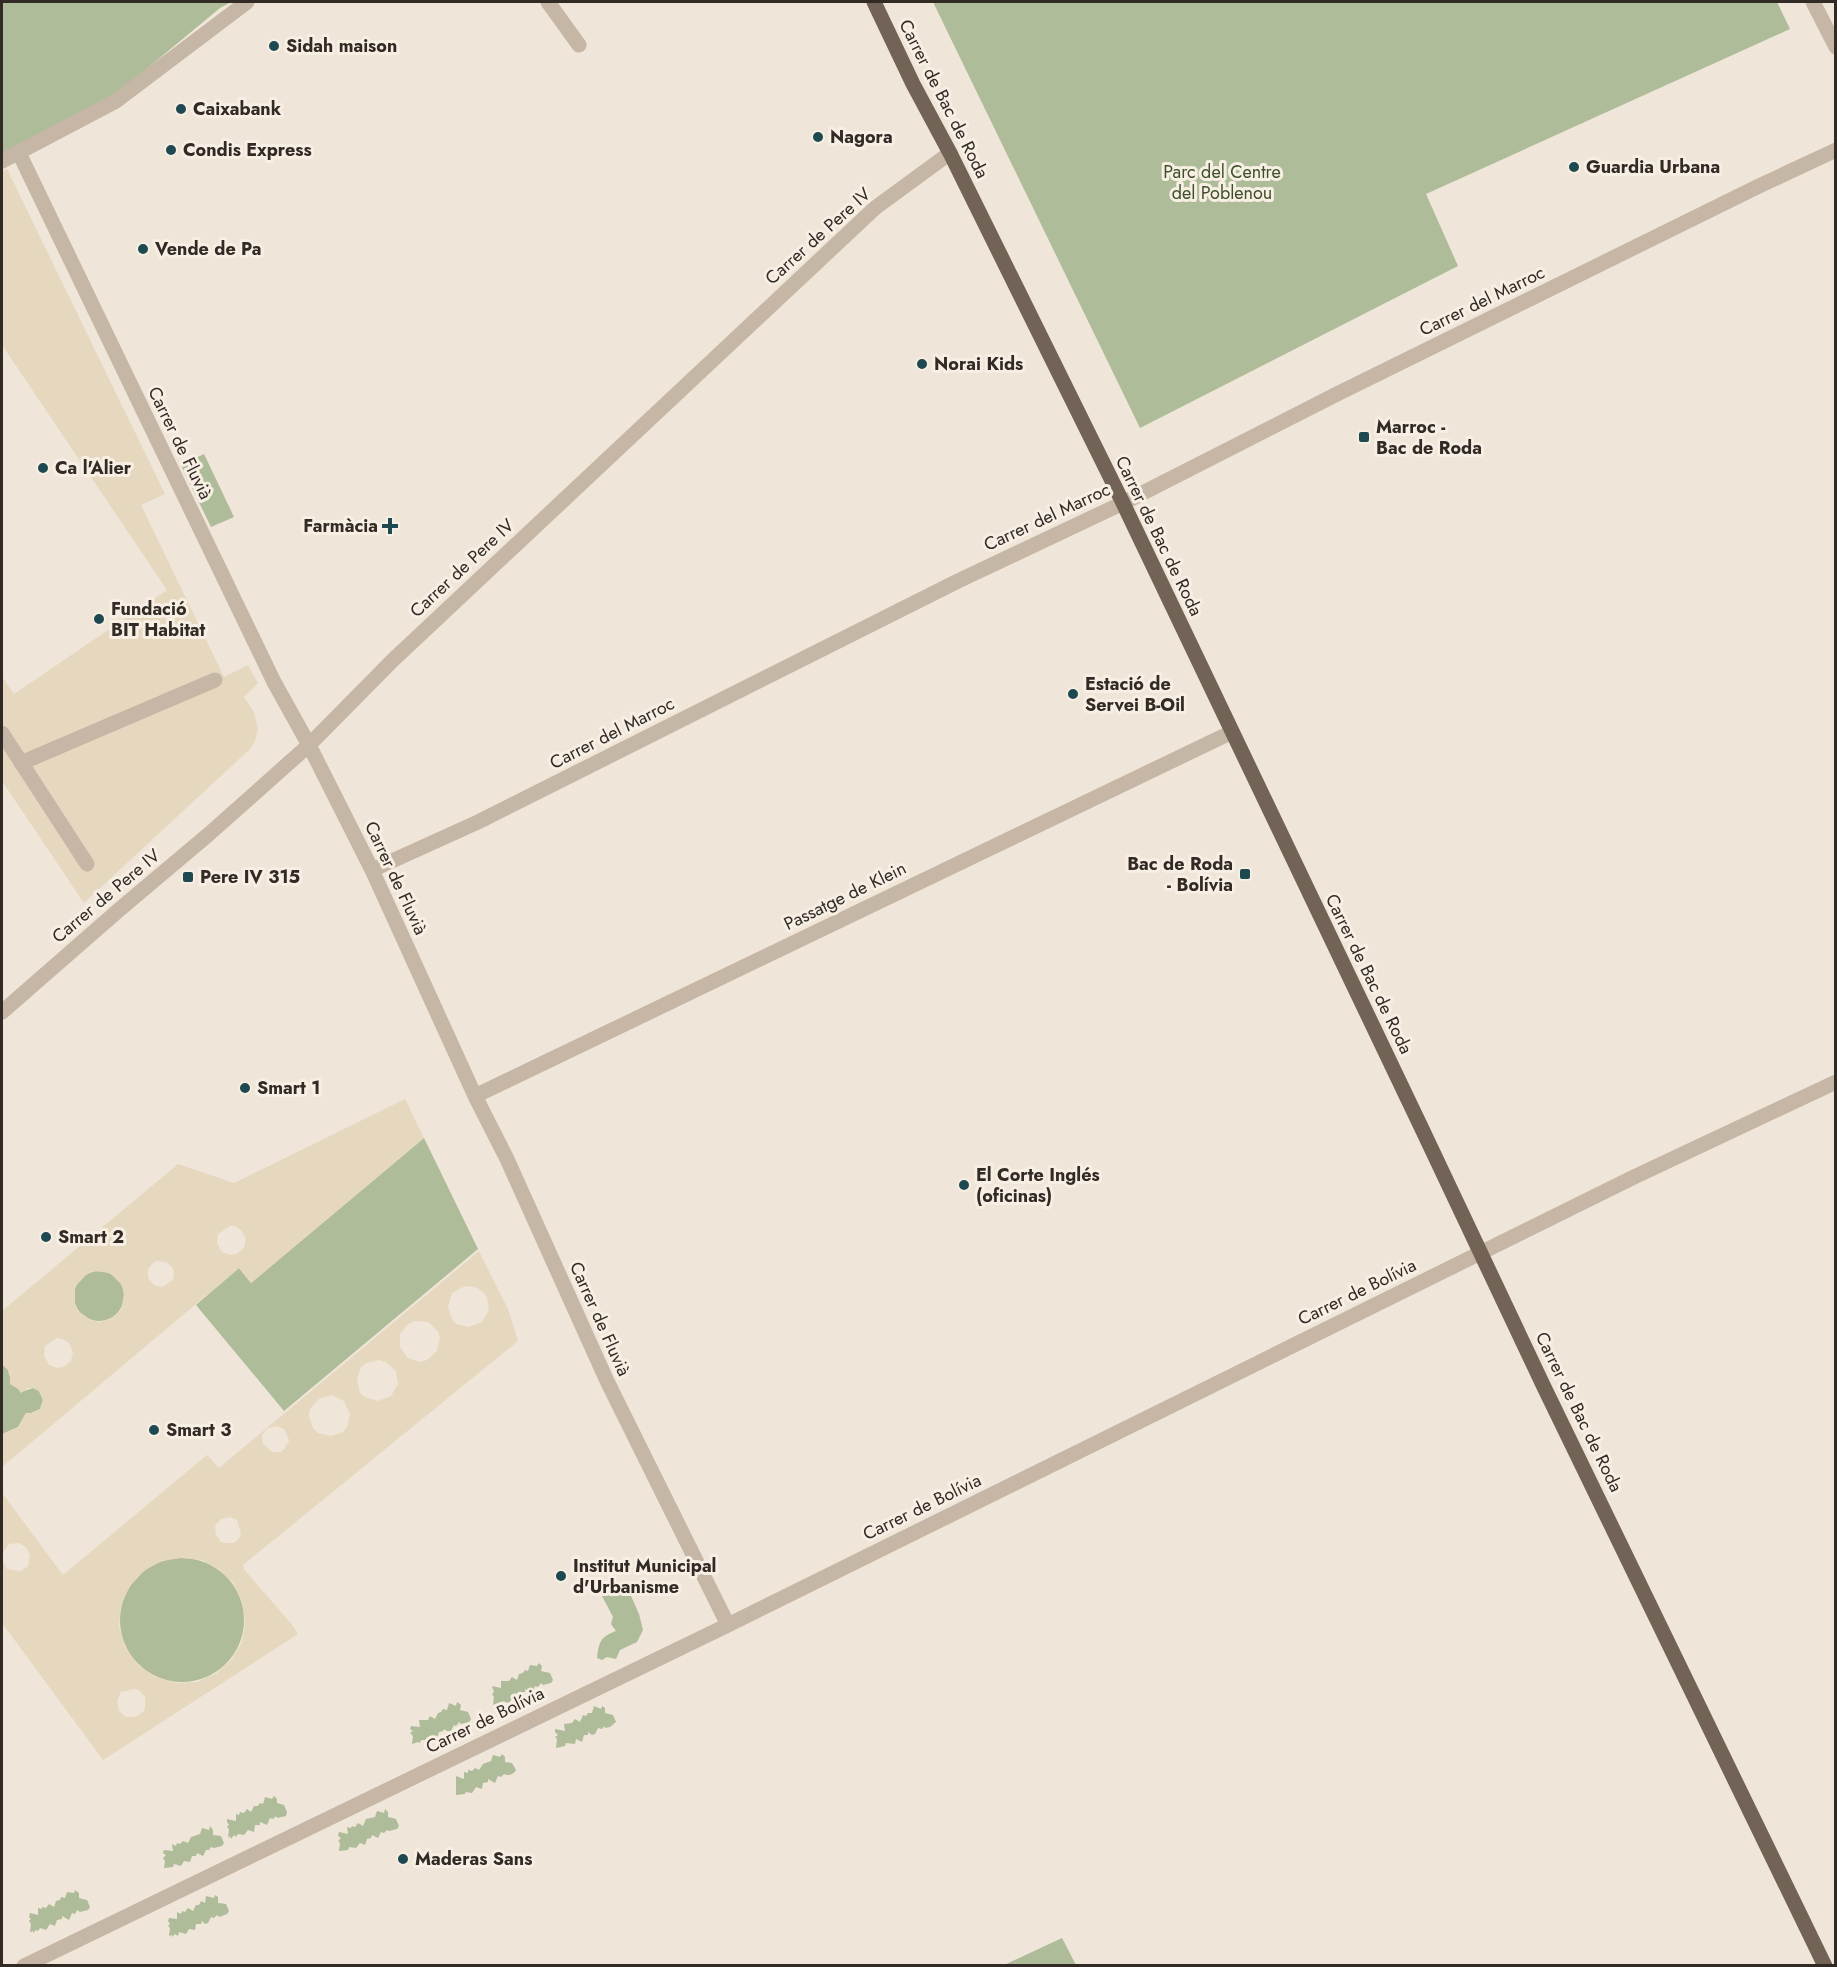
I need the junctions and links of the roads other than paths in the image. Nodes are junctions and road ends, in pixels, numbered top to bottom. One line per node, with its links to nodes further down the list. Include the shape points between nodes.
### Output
1 (247, 2): 8 (street, via 116,101)
2 (548, 2): 5 (street)
3 (874, 2): 9 (main road, Carrer de Bac de Roda)
4 (1813, 2): 6 (street)
5 (579, 45)
6 (1836, 47)
7 (1836, 150): 11 (street, Carrer del Marroc)
8 (19, 153): 10 (street); 15 (street, Carrer de Fluvià, via 274,682)
9 (950, 153): 11 (main road, Carrer de Bac de Roda); 15 (street, Carrer de Pere IV, via 875,208 393,660)
10 (2, 161)
11 (1123, 503): 13 (main road, Carrer de Bac de Roda); 18 (street, Carrer del Marroc, via 947,586 478,822)
12 (215, 680): 16 (street)
13 (1232, 732): 21 (street, Passatge de Klein); 22 (main road, Carrer de Bac de Roda)
14 (2, 733): 16 (street)
15 (309, 744): 18 (street, Carrer de Fluvià); 19 (street, Carrer de Pere IV)
16 (21, 763): 17 (street)
17 (87, 864)
18 (372, 870): 21 (street, Carrer de Fluvià)
19 (2, 1012)
20 (1836, 1082): 22 (street, Carrer de Bolívia, via 1634,1176)
21 (475, 1096): 23 (street, Carrer de Fluvià, via 607,1381)
22 (1482, 1253): 23 (street, Carrer de Bolívia); 25 (main road, Carrer de Bac de Roda)
23 (728, 1625): 24 (street, Carrer de Bolívia)
24 (24, 1965)
25 (1825, 1965)

